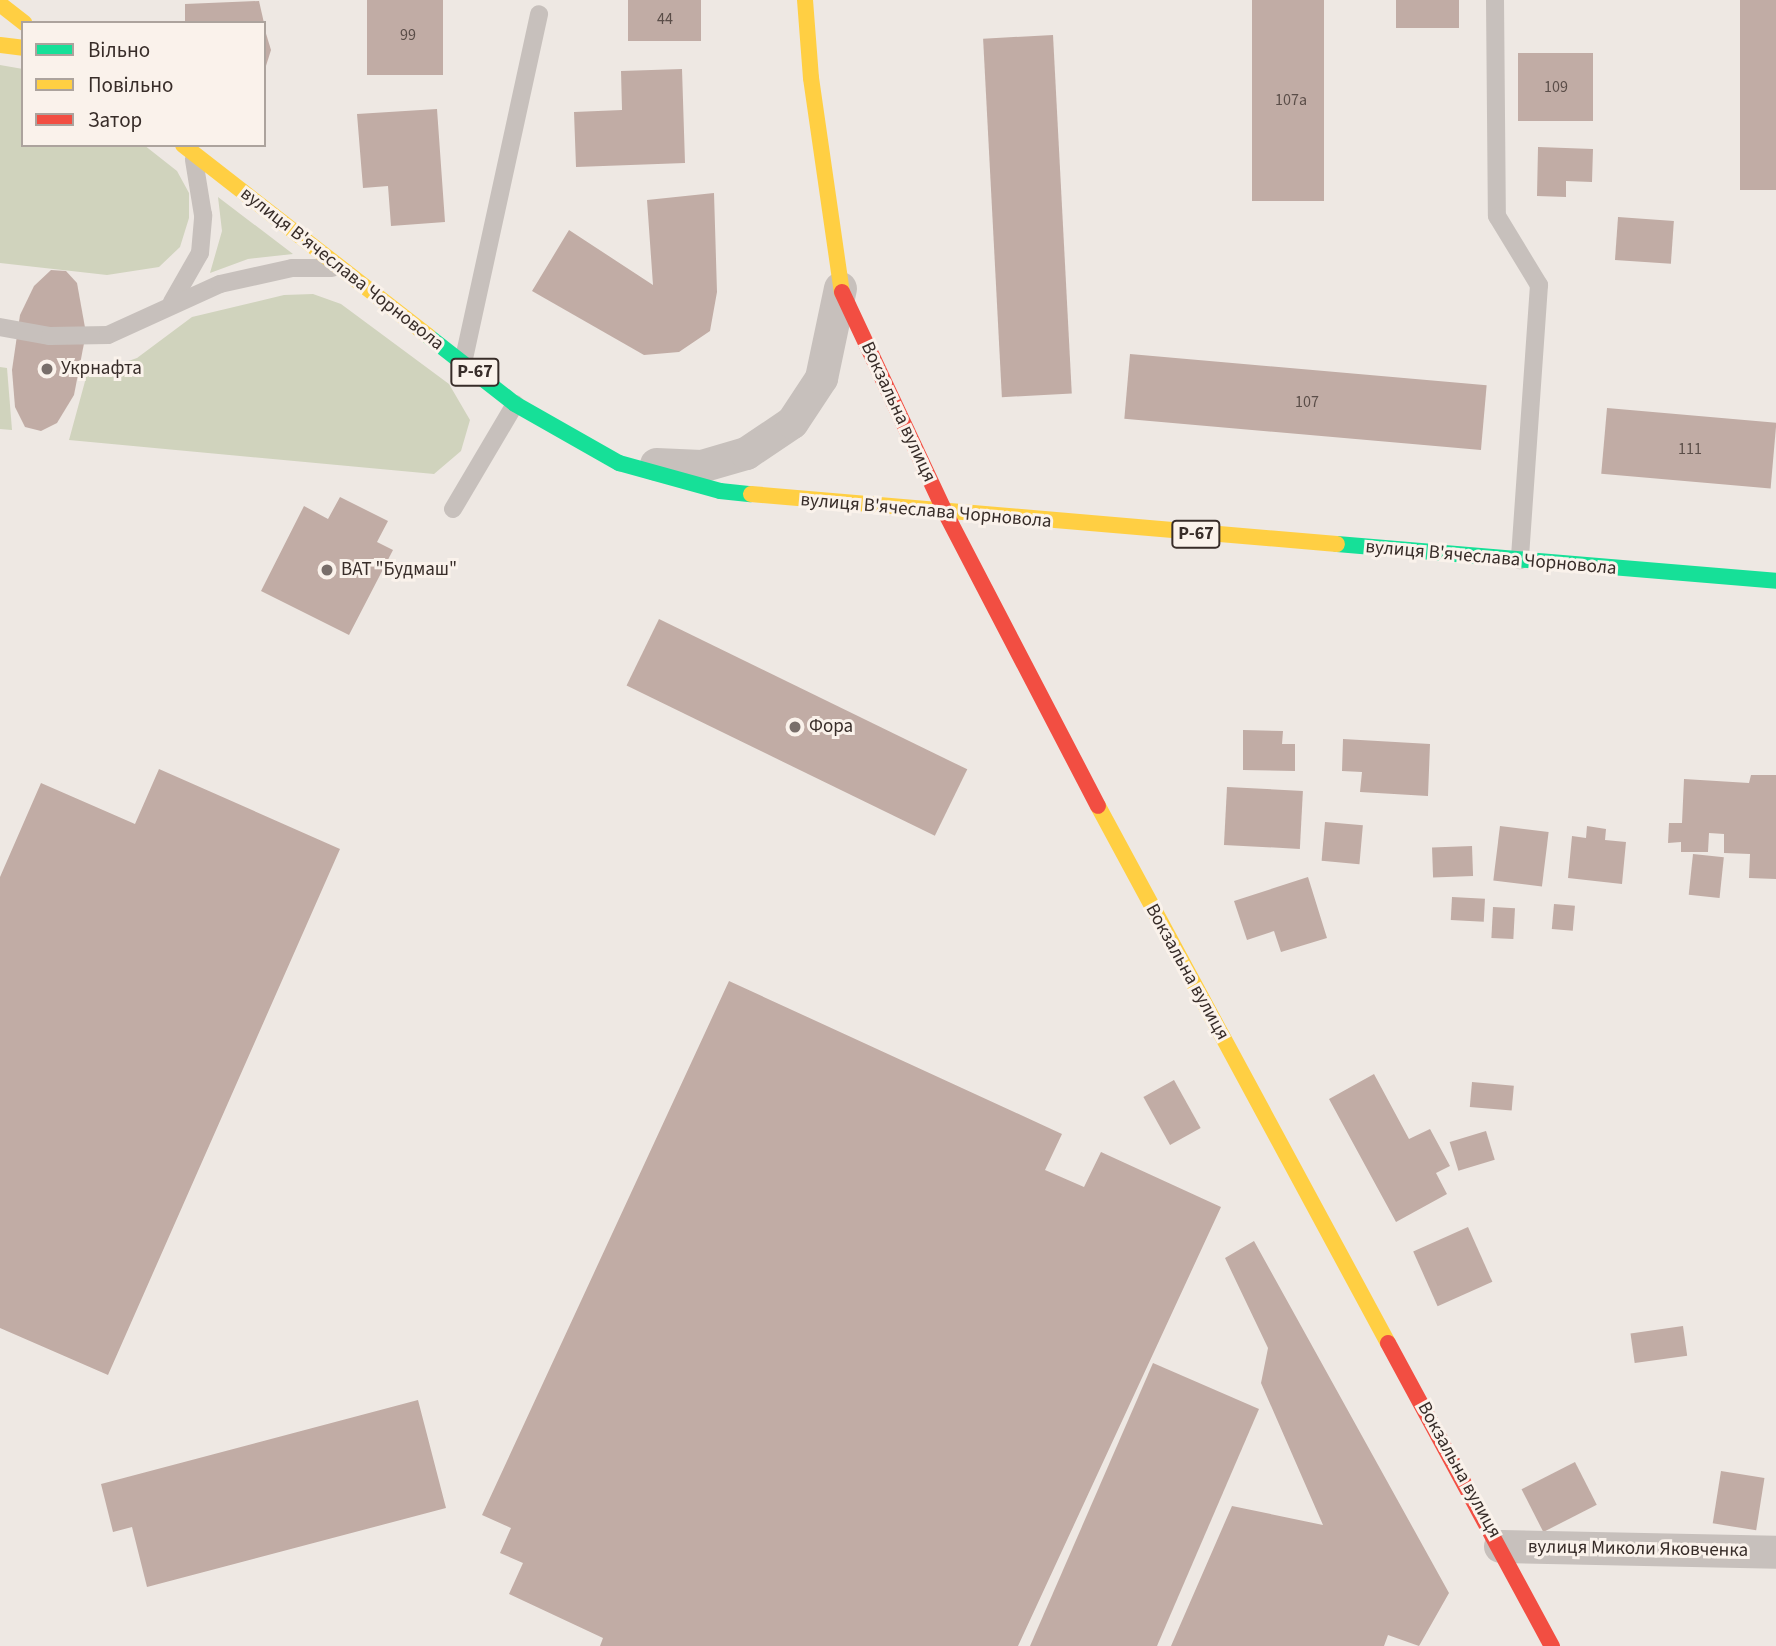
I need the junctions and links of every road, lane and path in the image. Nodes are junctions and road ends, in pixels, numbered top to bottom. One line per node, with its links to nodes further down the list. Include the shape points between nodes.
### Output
1 (805, 0): 10 (street, Вокзальна вулиця)
2 (1495, 0): 18 (lane, via 1497,216 1539,285)
3 (0, 4): 5 (street)
4 (539, 14): 13 (lane)
5 (21, 21)
6 (0, 45): 7 (street)
7 (21, 48)
8 (187, 149): 9 (street, вулиця В'ячеслава Чорновола / Р-67); 11 (lane, via 203,215 200,253)
9 (341, 268): 11 (lane, via 255,274); 13 (street, вулиця В'ячеслава Чорновола / Р-67)
10 (840, 288): 15 (street, Вокзальна вулиця, via 821,378 792,422 747,453 701,466); 17 (street, Вокзальна вулиця)
11 (172, 302): 12 (lane, via 148,320 108,335 50,335)
12 (0, 327)
13 (463, 363): 14 (street, вулиця В'ячеслава Чорновола / Р-67)
14 (515, 404): 15 (street, вулиця В'ячеслава Чорновола / Р-67); 16 (lane)
15 (619, 463): 17 (street, вулиця В'ячеслава Чорновола / Р-67, via 720,491)
16 (453, 509)
17 (946, 514): 18 (street, вулиця В'ячеслава Чорновола / Р-67); 20 (street, Вокзальна вулиця, via 1118,845)
18 (1520, 560): 19 (street, вулиця В'ячеслава Чорновола / Р-67)
19 (1776, 581)
20 (1500, 1546): 21 (street, вулиця Миколи Яковченка); 22 (street, Вокзальна вулиця)
21 (1776, 1552)
22 (1552, 1646)

